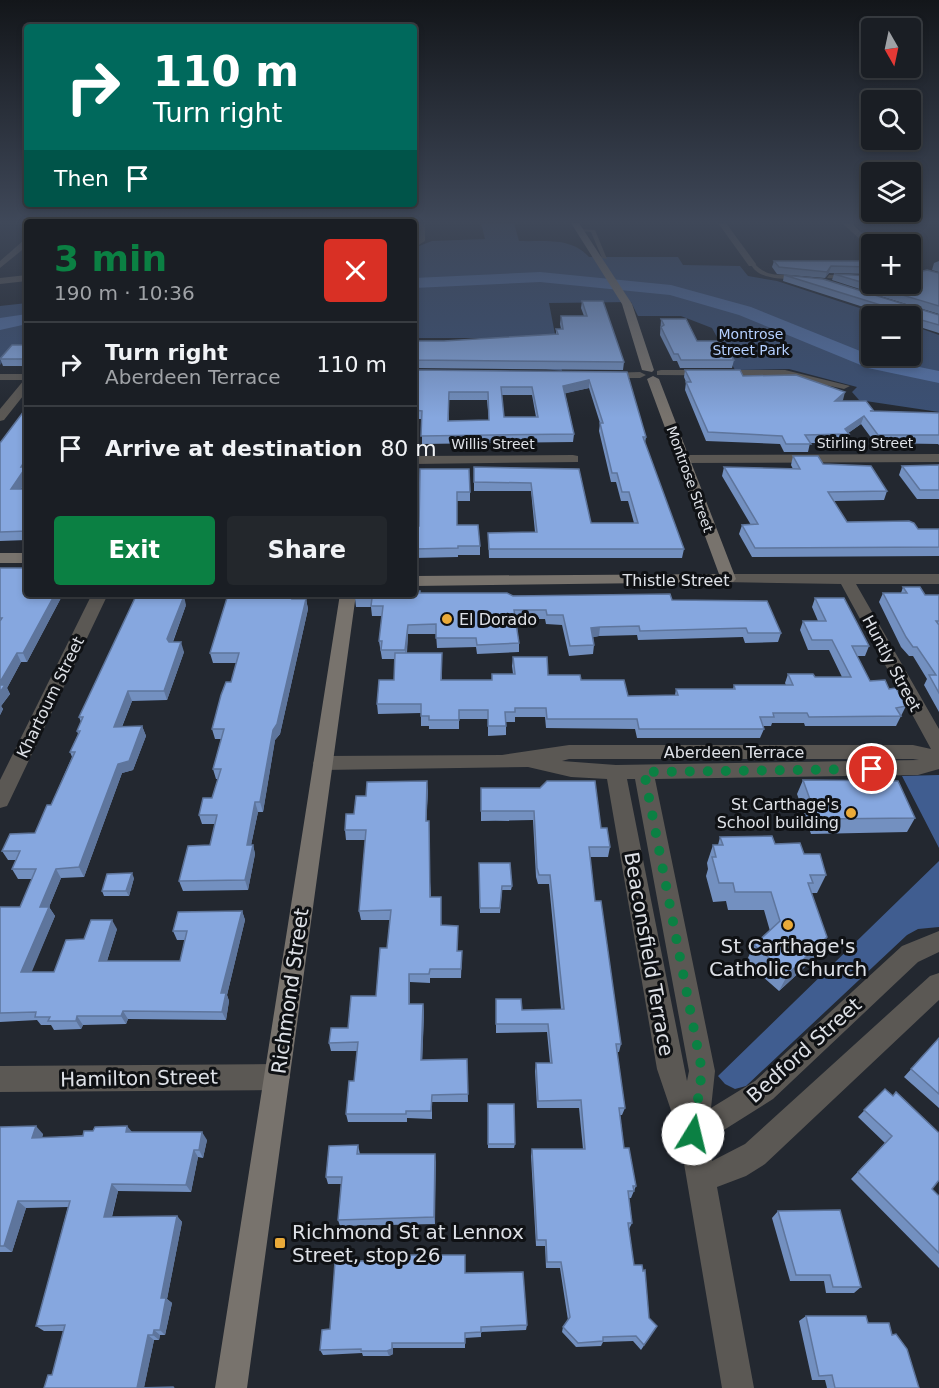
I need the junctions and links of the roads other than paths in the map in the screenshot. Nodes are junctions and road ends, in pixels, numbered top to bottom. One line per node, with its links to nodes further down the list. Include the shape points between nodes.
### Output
1 (618, 288): 6 (street, Montrose Street)
2 (860, 293): 4 (lane)
3 (875, 294): 4 (lane)
4 (870, 296): 5 (lane)
5 (880, 299)
6 (650, 374): 7 (street); 10 (street, via 785,373); 15 (street, Montrose Street)
7 (596, 376)
8 (0, 377): 9 (street)
9 (24, 377)
10 (844, 386)
11 (24, 387): 12 (street)
12 (0, 417)
13 (939, 458): 15 (street, Stirling Street)
14 (573, 459): 16 (street, Willis Street)
15 (683, 459): 19 (street, Montrose Street)
16 (417, 460)
17 (0, 558): 18 (street)
18 (24, 558)
19 (728, 579): 20 (street, Thistle Street); 22 (street, Thistle Street)
20 (846, 579): 21 (street, Thistle Street); 25 (street, Huntly Street)
21 (939, 579)
22 (417, 581)
23 (99, 597): 32 (street, Khartoum Street)
24 (348, 597): 29 (street, Richmond Street)
25 (939, 746)
26 (939, 758): 27 (street, Aberdeen Terrace, via 913,752 569,752)
27 (529, 760): 29 (street, Aberdeen Terrace); 30 (street, Aberdeen Terrace, via 571,770)
28 (939, 762): 31 (street, Aberdeen Terrace, via 918,768)
29 (323, 763): 35 (street, Richmond Street)
30 (616, 771): 31 (street, Aberdeen Terrace); 37 (street, Beaconsfield Terrace, via 670,1069)
31 (644, 772): 37 (street, Beaconsfield Terrace, via 702,1071)
32 (0, 800)
33 (939, 941): 37 (street, Bedford Street, via 910,954 764,1090)
34 (939, 984): 38 (street, via 755,1154)
35 (278, 1077): 36 (street, Hamilton Street); 39 (street, Richmond Street)
36 (0, 1080)
37 (693, 1134): 38 (street, Beaconsfield Terrace)
38 (701, 1179): 40 (street, Beaconsfield Terrace)
39 (231, 1388)
40 (738, 1388)

